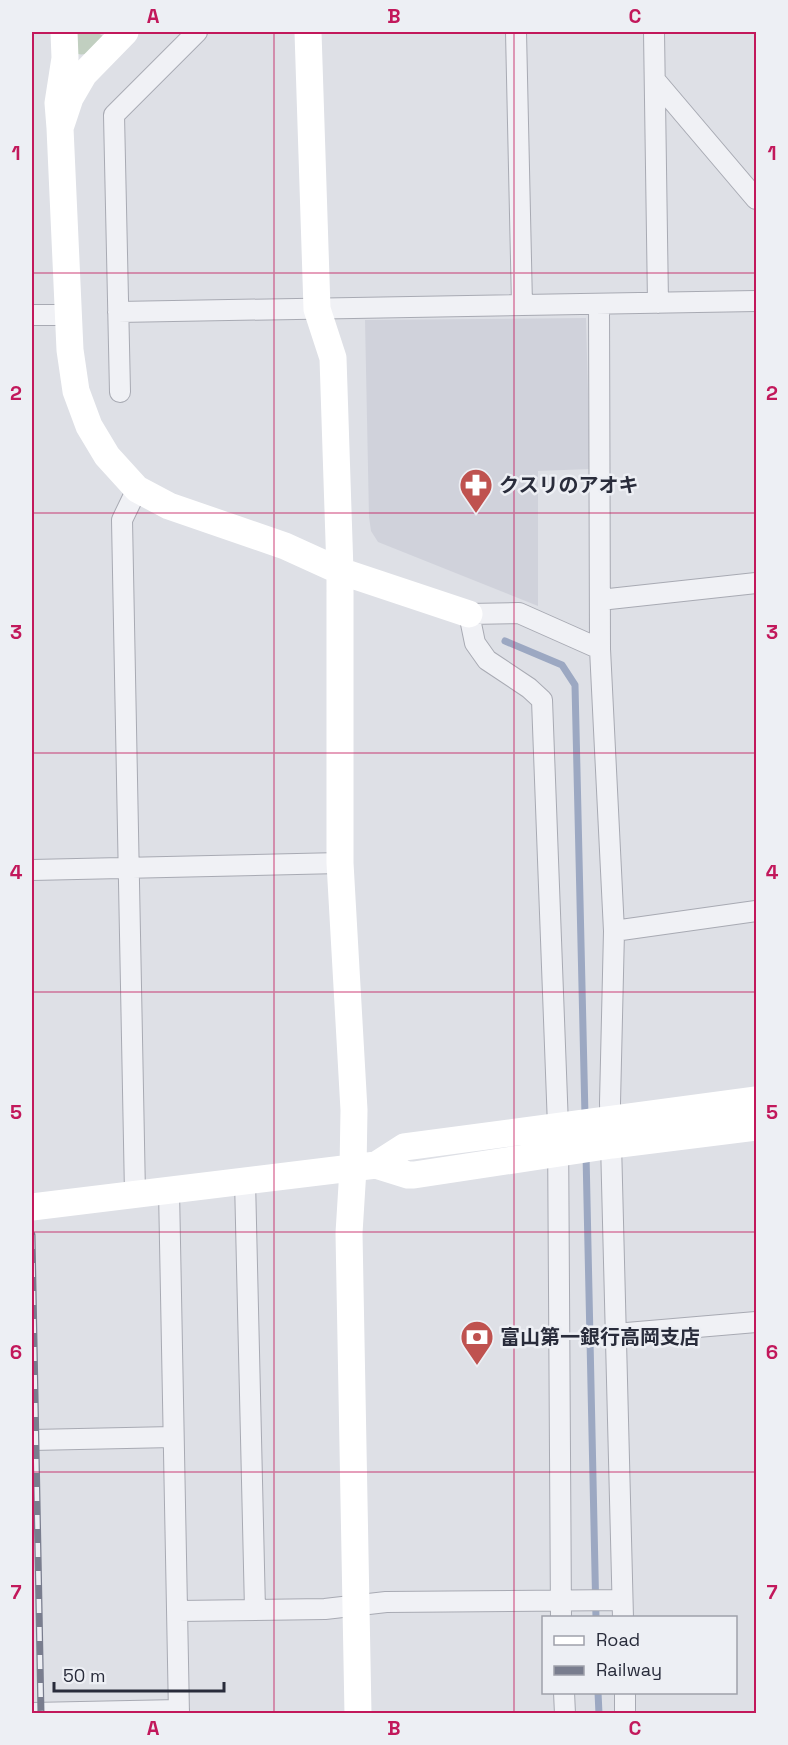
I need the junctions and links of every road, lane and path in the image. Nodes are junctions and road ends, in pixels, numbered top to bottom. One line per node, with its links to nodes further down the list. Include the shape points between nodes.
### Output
1 (64, 32): 8 (street, via 65,58 58,103)
2 (125, 32): 8 (street, via 84,74 70,98)
3 (197, 32): 15 (street, via 114,115)
4 (308, 32): 14 (street)
5 (516, 32): 13 (street)
6 (654, 32): 7 (street)
7 (655, 80): 9 (street); 12 (street)
8 (60, 128): 17 (street)
9 (756, 199)
10 (756, 301): 12 (street)
11 (599, 303): 12 (street); 13 (street); 22 (street)
12 (658, 303)
13 (522, 306): 14 (street)
14 (317, 309): 15 (street); 20 (street, via 333,358)
15 (118, 312): 18 (street)
16 (32, 315): 17 (street)
17 (67, 315): 19 (street, via 76,391 89,426 107,456)
18 (120, 392)
19 (137, 489): 20 (street, via 169,506 285,546); 26 (street, via 122,520)
20 (340, 571): 23 (street); 25 (street)
21 (756, 583): 22 (street)
22 (600, 600): 24 (street)
23 (469, 614): 24 (street, via 519,613); 33 (street, via 475,643 487,660 542,700)
24 (600, 649): 29 (street)
25 (340, 863): 26 (street); 34 (street, via 354,1110)
26 (128, 869): 27 (street); 37 (street)
27 (32, 870)
28 (756, 911): 29 (street)
29 (614, 930): 32 (street)
30 (756, 1100): 32 (street)
31 (756, 1127): 32 (street)
32 (605, 1132): 33 (street); 40 (street)
33 (563, 1138): 34 (street, via 414,1175); 44 (street)
34 (365, 1167): 35 (street); 43 (street, via 349,1233)
35 (245, 1180): 36 (street); 46 (street)
36 (170, 1190): 37 (street); 41 (street)
37 (135, 1194): 38 (street)
38 (32, 1207)
39 (756, 1322): 40 (street)
40 (615, 1334): 45 (street)
41 (173, 1437): 42 (street); 47 (street)
42 (32, 1440)
43 (356, 1605): 44 (street, via 386,1602); 46 (street); 52 (street)
44 (566, 1606): 45 (street)
45 (618, 1606)
46 (255, 1610): 47 (street)
47 (178, 1611): 50 (street)
48 (564, 1694): 53 (street)
49 (625, 1694): 54 (street)
50 (179, 1712): 51 (street)
51 (32, 1713)
52 (358, 1713)
53 (565, 1713)
54 (625, 1713)

